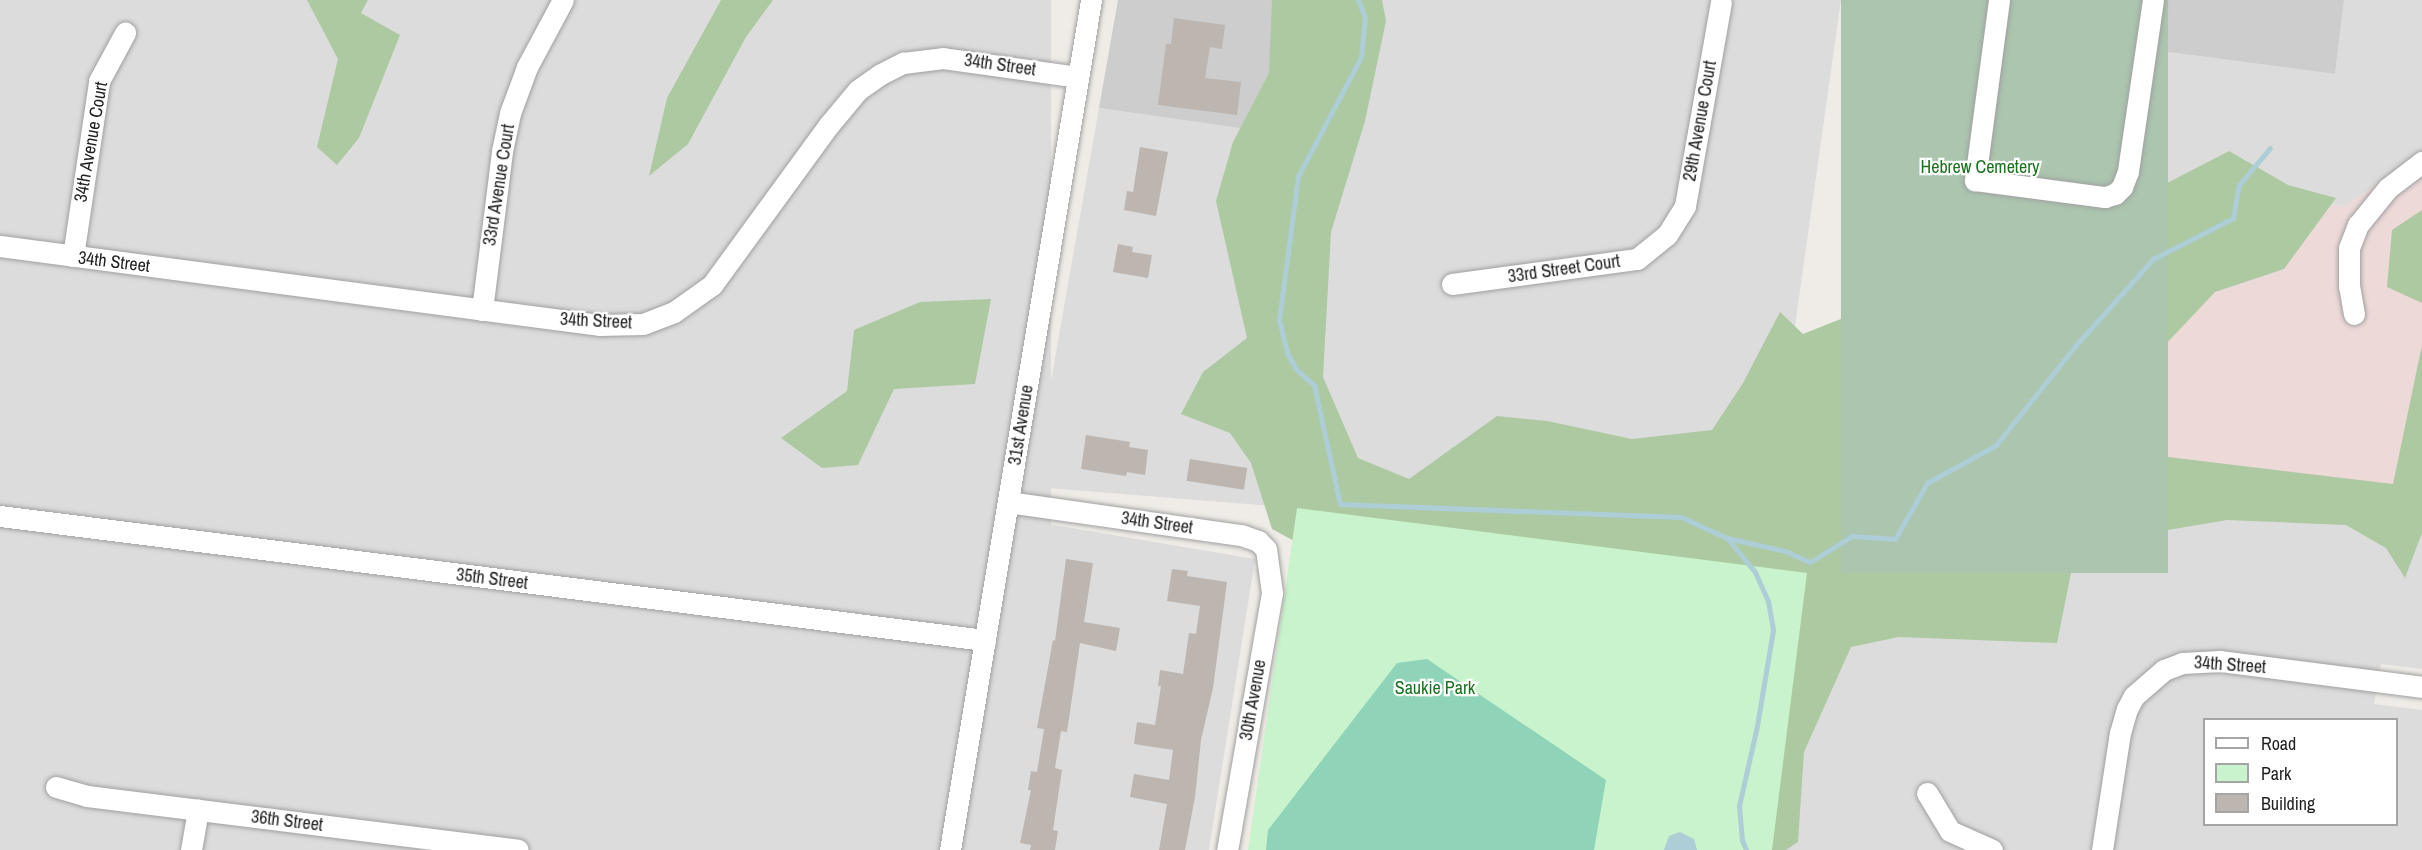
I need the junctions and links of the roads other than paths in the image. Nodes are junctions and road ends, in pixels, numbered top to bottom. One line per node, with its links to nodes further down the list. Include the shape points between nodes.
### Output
1 (563, 0): 13 (street, 33rd Avenue Court, via 527,67 510,113)
2 (1091, 0): 7 (street, 31st Avenue)
3 (1999, 0): 4 (street, via 1975,180 2105,197 2122,187 2128,171)
4 (2153, 0)
5 (1717, 1): 9 (street, 29th Avenue Court, via 1685,206)
6 (125, 33): 11 (street, 34th Avenue Court, via 99,81)
7 (1078, 77): 13 (street, 34th Street, via 944,57 903,63 858,90 712,285 681,308 656,320 626,326); 15 (street, 31st Avenue)
8 (2422, 162): 14 (street, via 2388,188 2358,225 2349,248)
9 (1667, 236): 12 (street, 33rd Street Court, via 1637,259)
10 (0, 246): 11 (street, 34th Street)
11 (73, 256): 13 (street, 34th Street)
12 (1452, 284)
13 (482, 310)
14 (2354, 314)
15 (1008, 502): 17 (street, 34th Street, via 1241,535 1258,541); 18 (street, 31st Avenue)
16 (0, 516): 18 (street, 35th Street)
17 (1266, 549): 27 (street, 30th Avenue, via 1272,593)
18 (985, 640): 26 (street, 31st Avenue)
19 (2422, 687): 29 (street, 34th Street, via 2220,661 2182,663 2164,670 2134,696 2127,709)
20 (56, 787): 22 (street, 36th Street, via 87,796)
21 (1927, 793): 28 (street, via 1950,831)
22 (198, 810): 23 (street, 36th Street); 24 (street)
23 (432, 844): 25 (street, 36th Street)
24 (191, 850)
25 (518, 850)
26 (950, 850)
27 (1227, 850)
28 (1992, 850)
29 (2102, 850)

